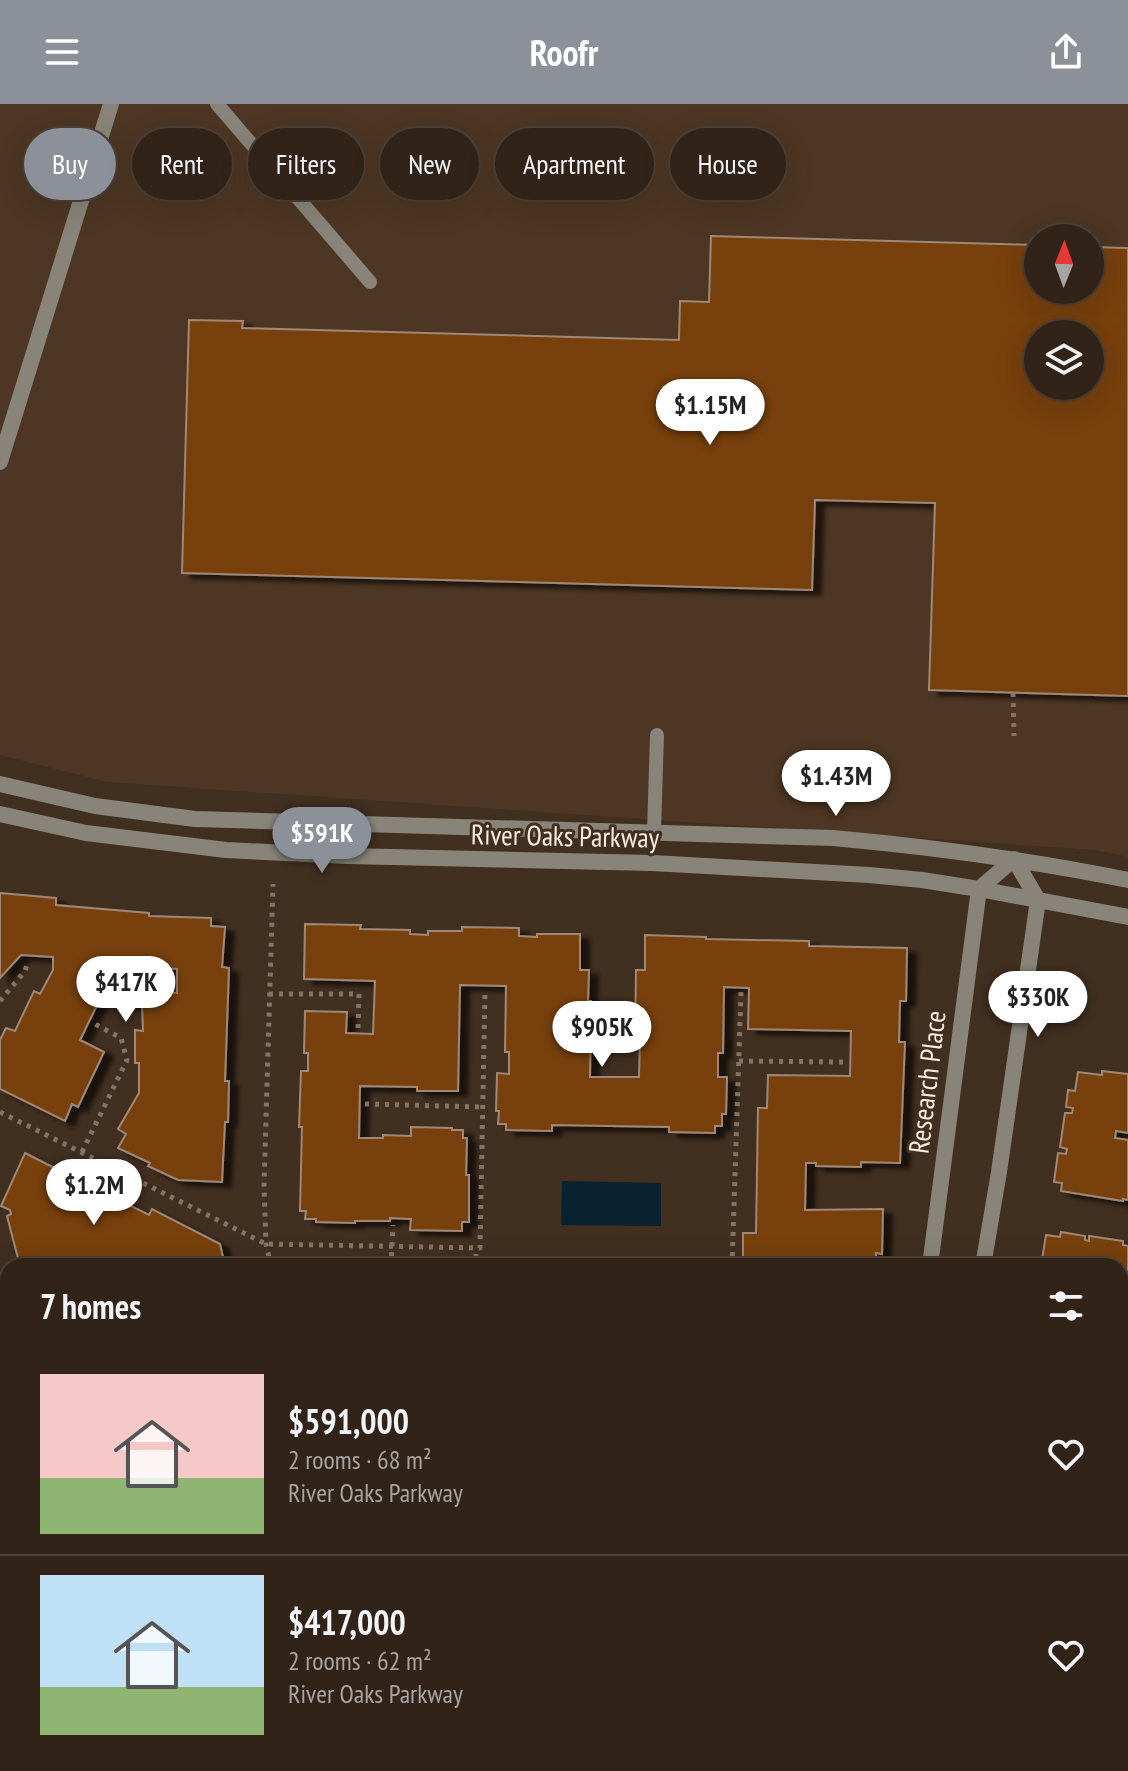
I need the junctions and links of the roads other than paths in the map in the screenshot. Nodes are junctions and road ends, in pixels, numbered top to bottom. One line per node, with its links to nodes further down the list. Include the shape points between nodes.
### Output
1 (111, 104): 4 (street)
2 (217, 104): 3 (lane)
3 (370, 282)
4 (0, 462)
5 (657, 735): 9 (lane)
6 (0, 784): 8 (street, River Oaks Parkway, via 95,806 195,819)
7 (0, 814): 10 (street, River Oaks Parkway, via 86,833 226,850)
8 (349, 823): 9 (street, River Oaks Parkway); 10 (street)
9 (654, 832): 11 (street, River Oaks Parkway, via 833,838); 12 (street)
10 (348, 856): 12 (street, River Oaks Parkway)
11 (1014, 859): 13 (street, River Oaks Parkway); 14 (street); 15 (street)
12 (652, 863): 14 (street, River Oaks Parkway, via 869,875)
13 (1128, 880)
14 (979, 889): 15 (street, River Oaks Parkway); 17 (street, Research Place)
15 (1038, 900): 16 (street, River Oaks Parkway); 18 (street)
16 (1128, 917)
17 (931, 1258)
18 (984, 1258)

